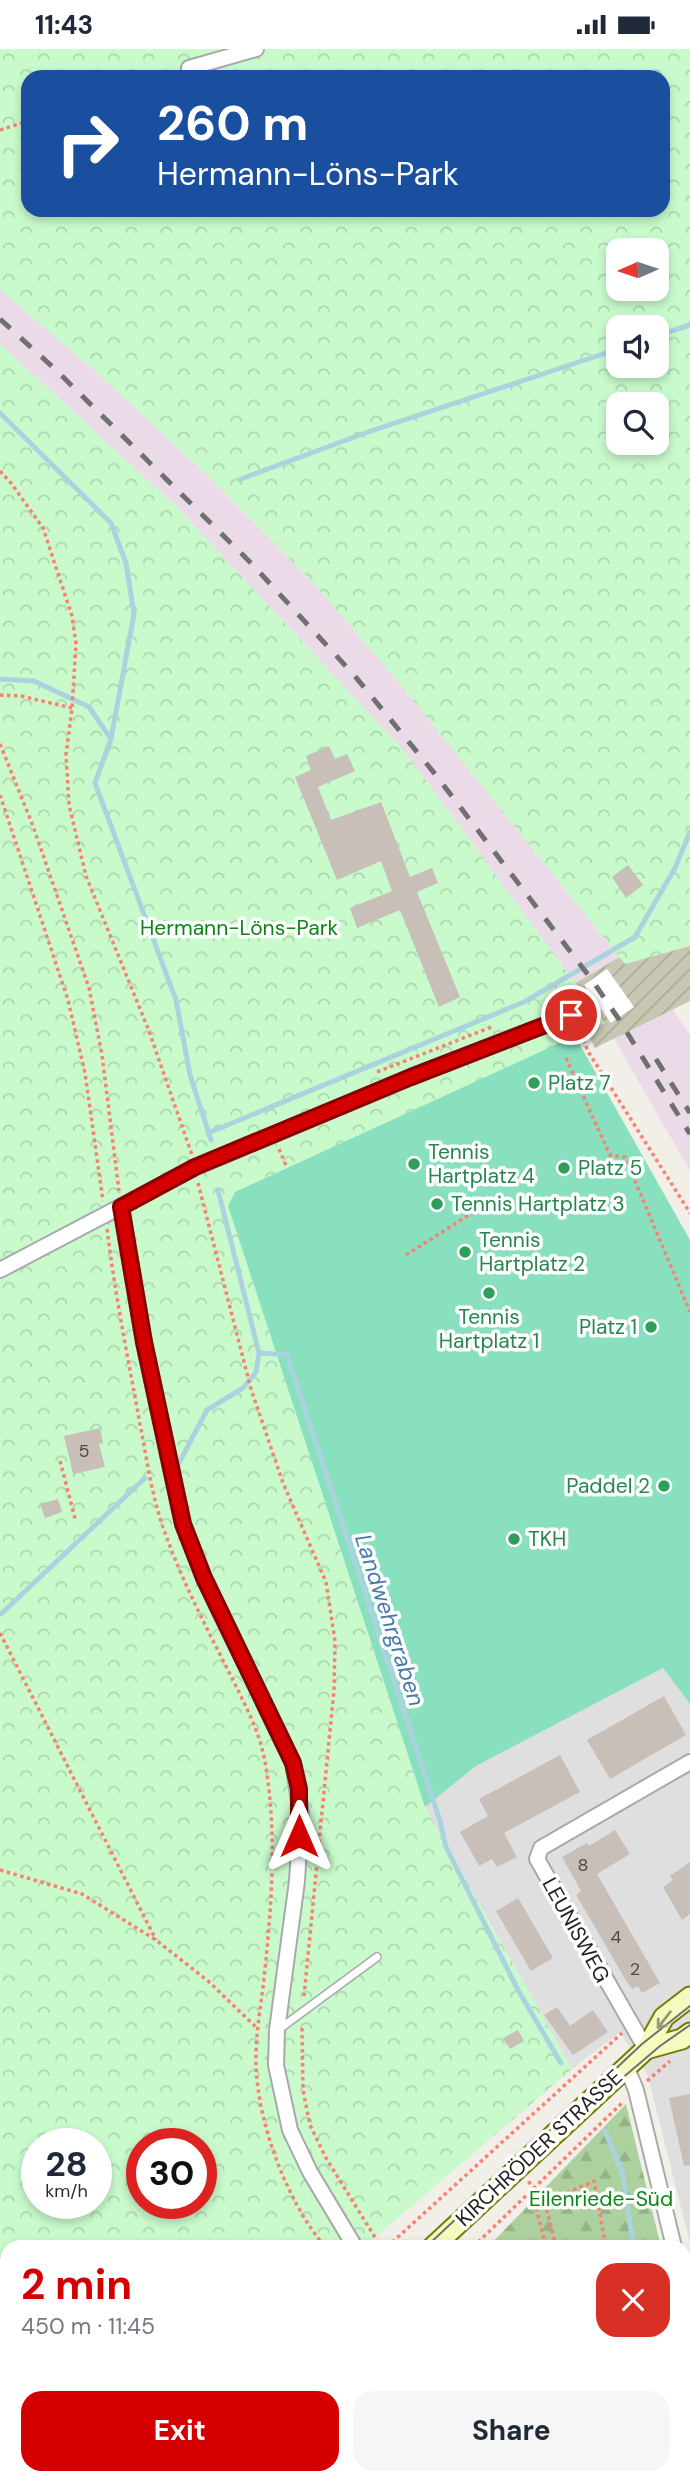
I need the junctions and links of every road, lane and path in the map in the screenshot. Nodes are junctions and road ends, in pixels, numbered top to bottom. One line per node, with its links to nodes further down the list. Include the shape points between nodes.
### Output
1 (256, 49): 2 (street)
2 (190, 68)
3 (21, 123): 4 (path)
4 (0, 129)
5 (0, 471): 7 (path, via 43,528 72,616 76,643)
6 (0, 695): 7 (path)
7 (72, 707): 13 (path, via 66,755 69,806 86,876 149,1031)
8 (0, 744): 18 (path, via 89,988)
9 (0, 795): 20 (path, via 68,1000 85,1073)
10 (574, 1021): 13 (street, via 411,1077); 19 (path, via 589,1053)
11 (566, 1058): 25 (path, via 610,1155 625,1157)
12 (268, 1154): 14 (path, via 279,1149)
13 (195, 1167): 16 (path); 18 (street)
14 (287, 1168)
15 (209, 1179): 16 (path)
16 (198, 1184): 26 (path)
17 (491, 1201): 23 (path)
18 (121, 1207): 20 (street); 21 (street)
19 (690, 1213)
20 (105, 1216): 22 (path); 24 (street)
21 (123, 1223): 22 (path); 37 (street, via 183,1524 204,1578 293,1763 299,1789 297,1881)
22 (107, 1232): 36 (path, via 164,1531 254,1725 265,1759 274,1847)
23 (406, 1255)
24 (0, 1270)
25 (690, 1312)
26 (251, 1389)
27 (60, 1461): 28 (path)
28 (76, 1522)
29 (0, 1633): 32 (path)
30 (690, 1762): 35 (street, LEUNISWEG, via 541,1848 537,1859)
31 (0, 1870): 32 (path, via 82,1894)
32 (156, 1940): 36 (path)
33 (377, 1957): 37 (lane)
34 (690, 1997): 39 (main road, one-way to 39, via 664,2017)
35 (630, 2026): 39 (street, LEUNISWEG); 47 (path)
36 (259, 2030): 37 (path); 45 (path, via 256,2065 273,2149 289,2189)
37 (277, 2030): 46 (street, via 276,2065 290,2130)
38 (690, 2033): 39 (main road)
39 (646, 2049): 41 (main road, KIRCHRÖDER STRASSE)
40 (671, 2060): 42 (path)
41 (626, 2066): 42 (street); 43 (main road, KIRCHRÖDER STRASSE)
42 (636, 2090): 44 (path); 53 (street)
43 (522, 2164): 44 (path); 48 (main road, KIRCHRÖDER STRASSE)
44 (533, 2192): 49 (path); 50 (path)
45 (319, 2240)
46 (351, 2240)
47 (395, 2240)
48 (441, 2240)
49 (481, 2240)
50 (544, 2240)
51 (554, 2240): 52 (path, via 545,2202 594,2181)
52 (605, 2240)
53 (672, 2240)

